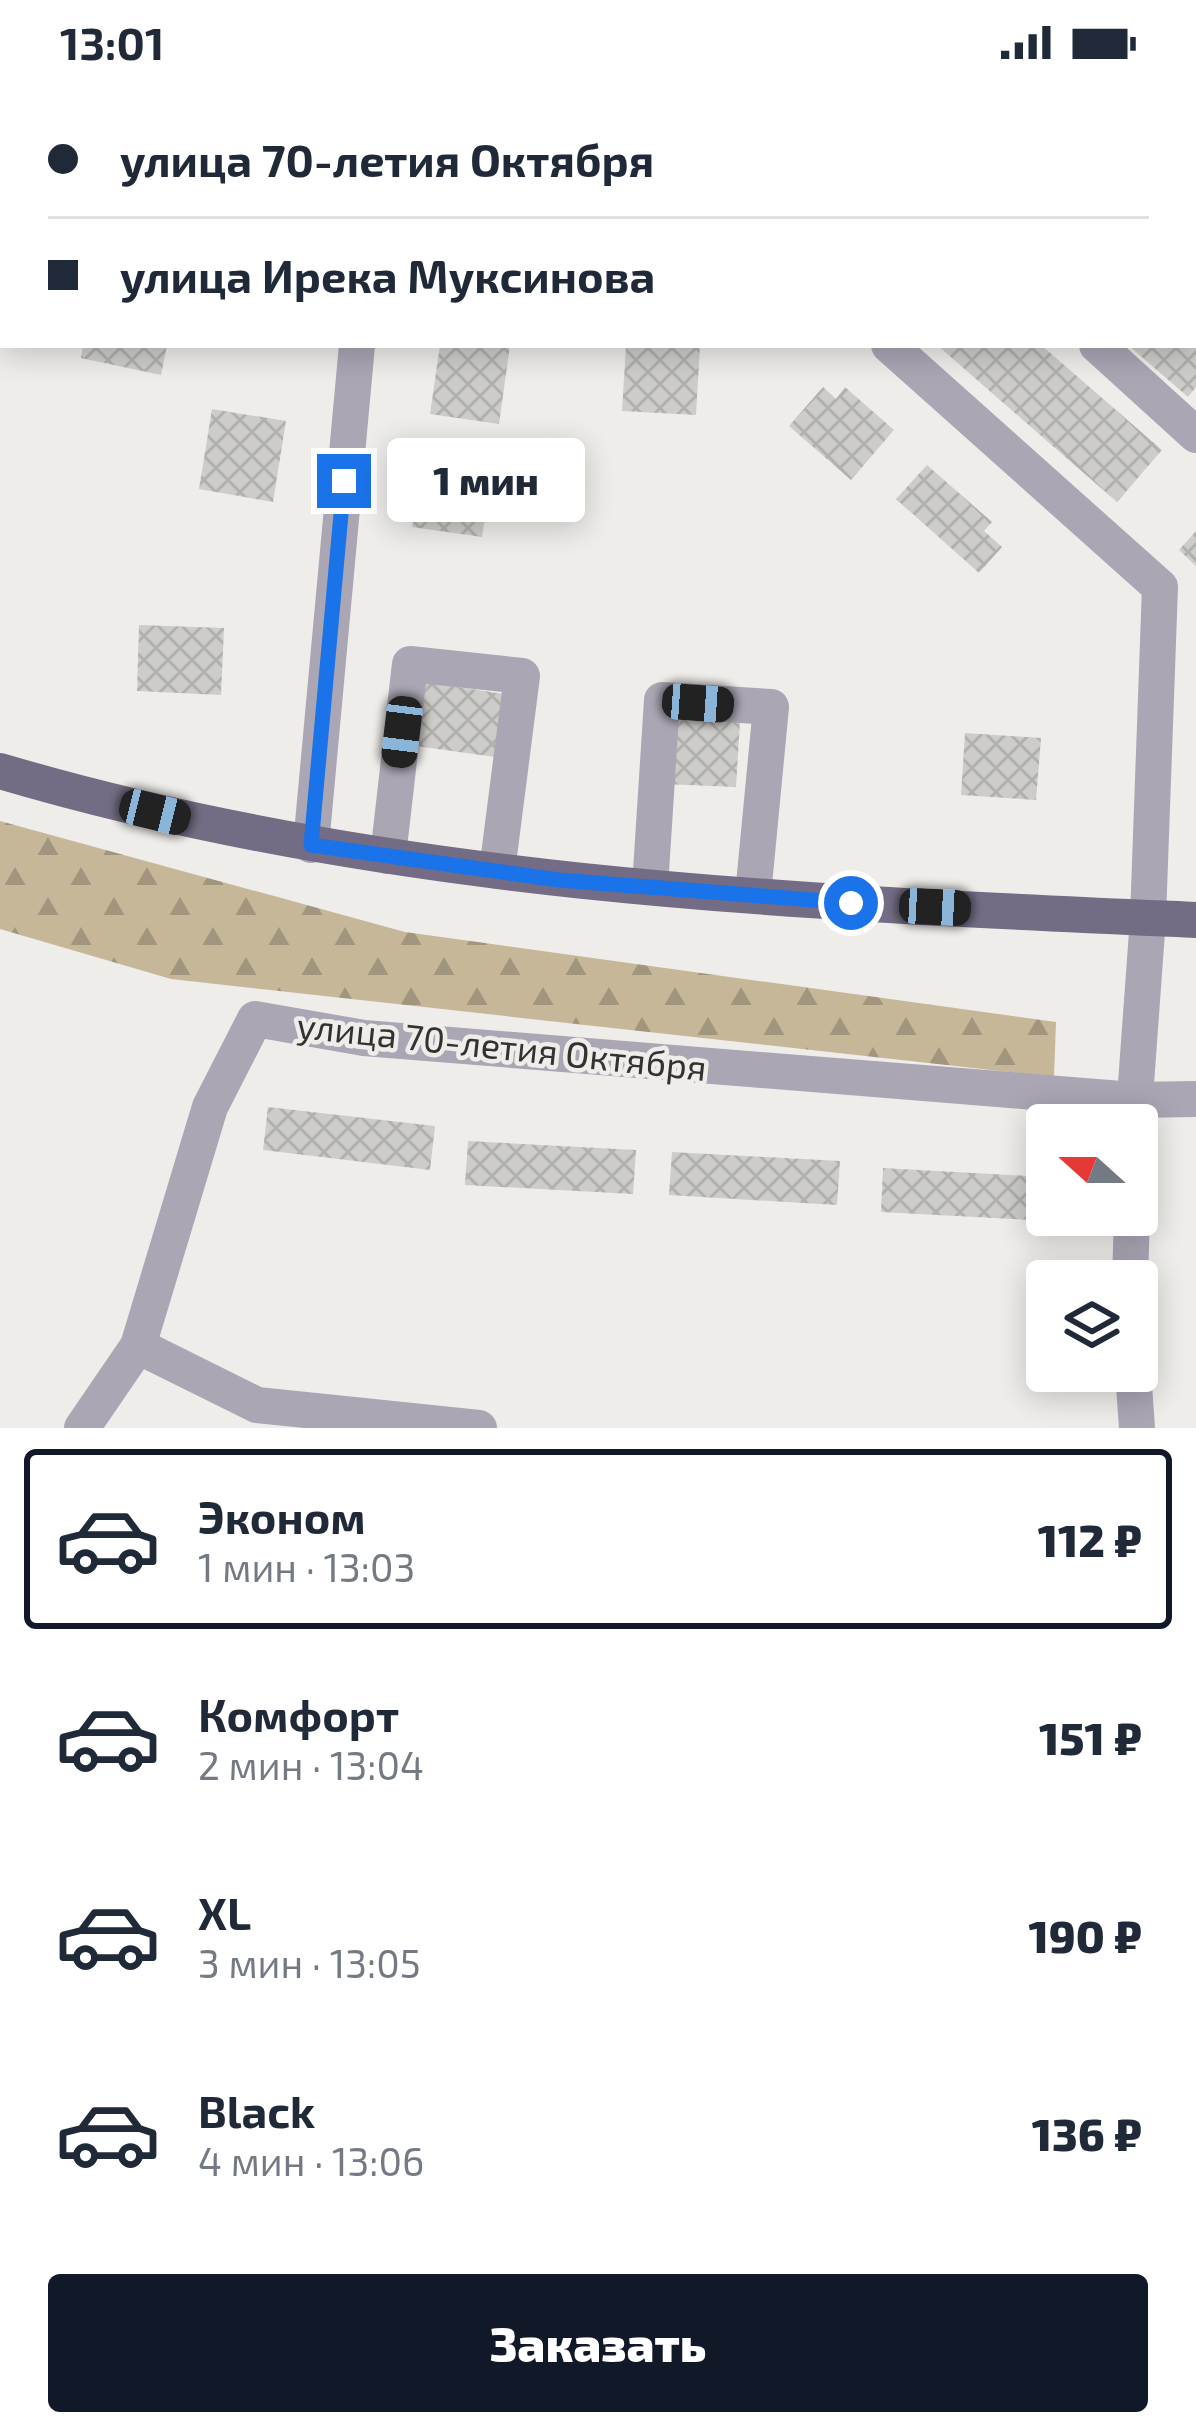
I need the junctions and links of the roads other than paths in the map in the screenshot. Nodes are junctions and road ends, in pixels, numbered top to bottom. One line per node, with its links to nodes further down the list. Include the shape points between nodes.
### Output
1 (357, 348): 6 (street)
2 (893, 348): 11 (street, via 1160,587)
3 (1100, 348): 4 (street)
4 (1196, 435)
5 (0, 771): 6 (main road)
6 (311, 845): 7 (main road)
7 (388, 856): 8 (main road); 8 (street, via 410,664 523,676)
8 (497, 871): 9 (main road)
9 (650, 887): 10 (main road); 10 (street, via 662,700 771,707)
10 (752, 895): 11 (main road)
11 (1148, 918): 12 (main road); 15 (street)
12 (1196, 920)
13 (1196, 1099): 16 (street, улица 70-летия Октября)
14 (1051, 1104): 17 (street, улица 70-летия Октября, via 364,1038 255,1019 210,1107)
15 (1135, 1104)
16 (1158, 1107)
17 (138, 1346): 19 (street, улица 70-летия Октября); 20 (street, via 257,1405)
18 (1134, 1392): 21 (street)
19 (82, 1428)
20 (479, 1428)
21 (1137, 1428)

